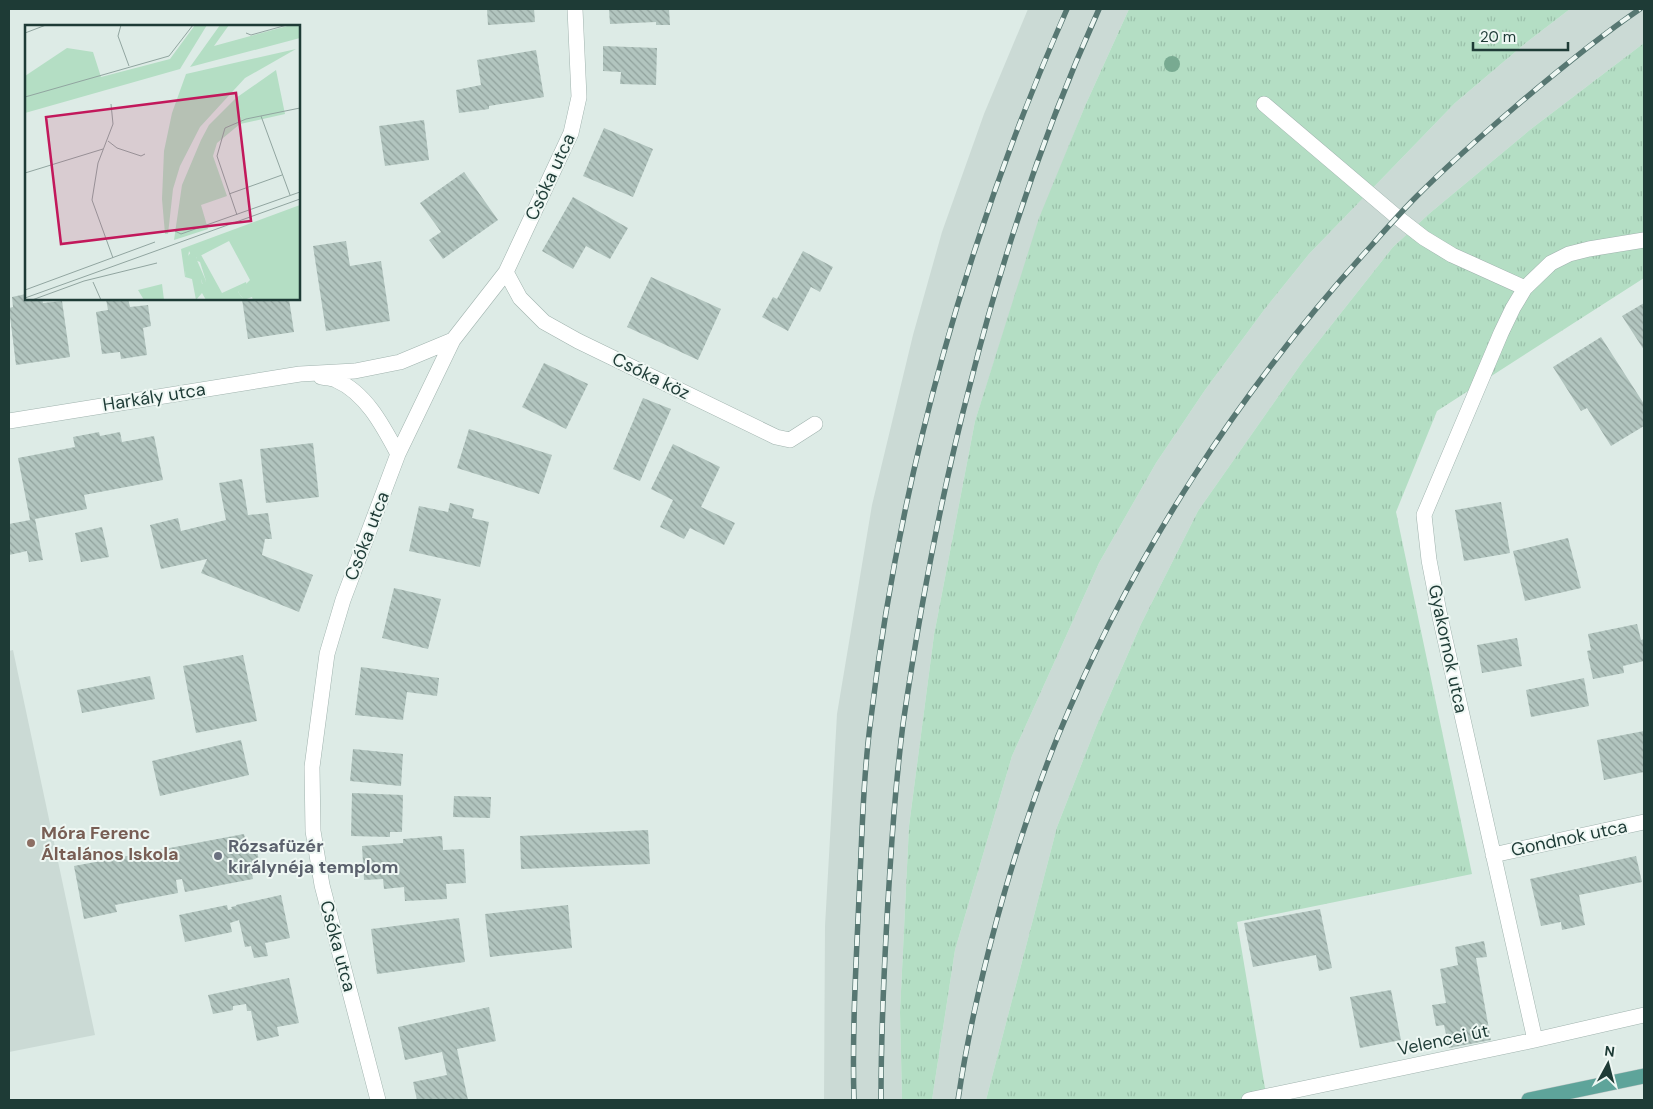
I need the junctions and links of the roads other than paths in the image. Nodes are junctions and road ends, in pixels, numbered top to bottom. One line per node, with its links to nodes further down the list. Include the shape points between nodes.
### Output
1 (574, 9): 4 (street, Csóka utca, via 579,97 571,134)
2 (1264, 104): 5 (street, via 1424,238 1452,256)
3 (1644, 240): 5 (street, Gyakornok utca, via 1569,254 1551,263)
4 (506, 272): 6 (street, Csóka utca); 9 (street, Csóka köz, via 520,298 544,322 578,341 776,437 790,440)
5 (1525, 288): 12 (street, Gyakornok utca, via 1501,333 1424,515 1438,607)
6 (453, 340): 7 (street, Harkály utca, via 400,362 355,371); 10 (street, Csóka utca)
7 (300, 374): 8 (street, Harkály utca); 10 (street, Harkály utca, via 335,380 355,392 381,422)
8 (9, 421)
9 (816, 424)
10 (398, 454): 16 (street, Csóka utca, via 342,600 327,654 312,767 313,831 322,885)
11 (1644, 822): 12 (street, Gondnok utca)
12 (1493, 855): 14 (street, Gyakornok utca)
13 (1644, 1015): 14 (street, Velencei út)
14 (1535, 1040): 17 (street, Velencei út)
15 (1644, 1076): 18 (main road)
16 (378, 1100)
17 (1249, 1100)
18 (1529, 1100)

